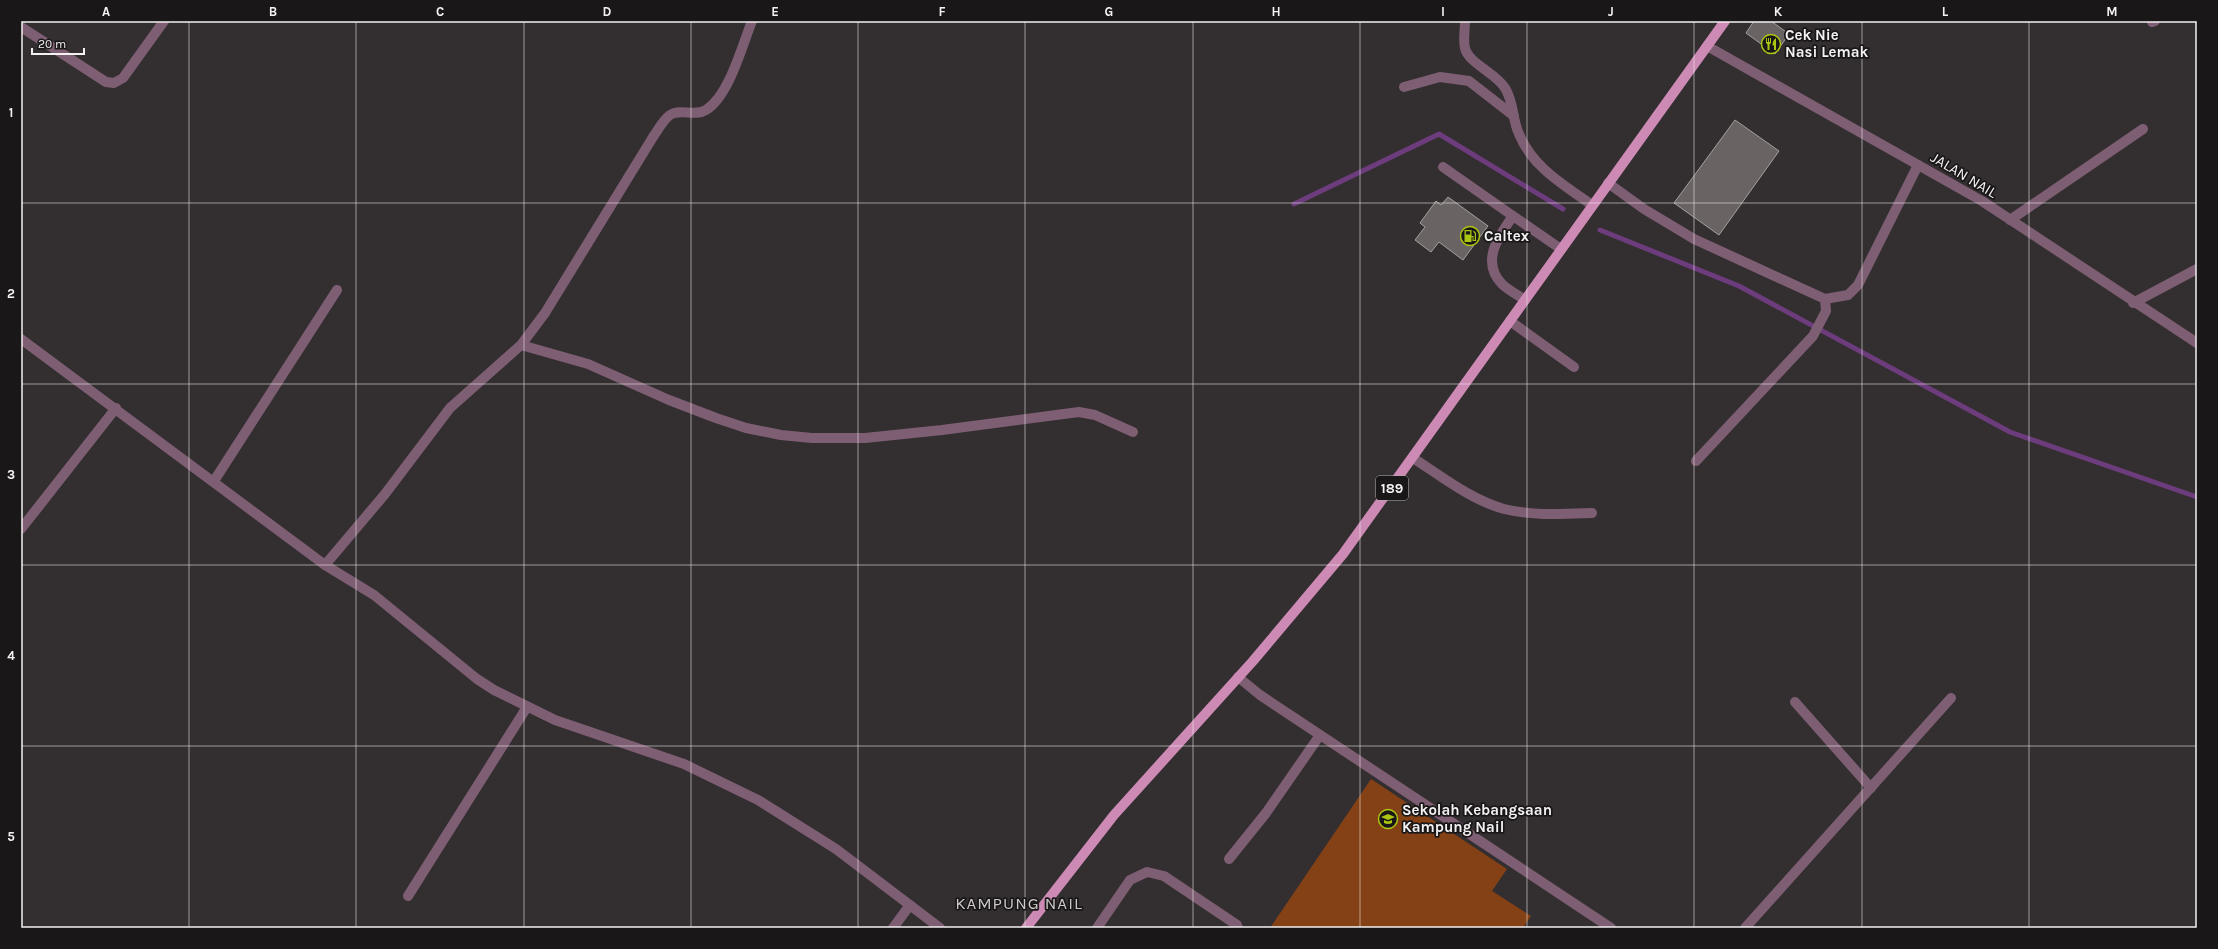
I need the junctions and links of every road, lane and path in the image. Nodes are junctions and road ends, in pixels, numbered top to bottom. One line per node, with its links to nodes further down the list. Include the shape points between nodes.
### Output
1 (164, 21): 5 (street, via 123,78 110,84)
2 (752, 21): 25 (street, via 720,96 701,113 676,113 667,119 653,137 545,313)
3 (1464, 21): 8 (street, via 1465,50 1505,88 1513,106)
4 (1725, 21): 6 (main road, 189)
5 (21, 27)
6 (1707, 46): 10 (street, JALAN NAIL); 12 (main road, 189)
7 (1404, 87): 8 (street, via 1440,78 1470,81)
8 (1514, 116): 13 (street, via 1518,134 1524,145 1544,170)
9 (2143, 129): 15 (street)
10 (1918, 165): 15 (street, JALAN NAIL); 20 (street, via 1858,284 1848,295)
11 (1443, 167): 14 (street)
12 (1608, 183): 13 (main road, 189); 20 (street, via 1644,209 1694,239)
13 (1592, 205): 16 (main road, 189)
14 (1513, 216): 16 (street); 19 (street, via 1492,251 1492,268 1502,284)
15 (2010, 220): 21 (street, JALAN NAIL)
16 (1561, 249): 19 (main road, 189)
17 (2197, 269): 21 (street)
18 (337, 290): 31 (street)
19 (1525, 300): 22 (main road, 189)
20 (1825, 300): 30 (street, via 1826,311 1813,336)
21 (2134, 303): 24 (street, JALAN NAIL)
22 (1510, 321): 26 (street); 29 (main road, 189)
23 (21, 339): 27 (street)
24 (2197, 344)
25 (521, 345): 28 (street, via 588,364 716,418 746,428 781,435 865,438 1079,412 1095,415); 34 (street, via 450,408 385,494)
26 (1574, 367)
27 (116, 408): 31 (street); 33 (street)
28 (1133, 432)
29 (1413, 458): 32 (street, via 1482,500 1504,509 1549,514); 35 (main road, 189, via 1328,573)
30 (1696, 461)
31 (214, 481): 34 (street)
32 (1592, 513)
33 (21, 529)
34 (325, 565): 38 (street, via 374,595 478,679)
35 (1238, 677): 39 (street); 46 (main road, 189, via 1114,815)
36 (1952, 698): 40 (street)
37 (1795, 702): 40 (street)
38 (527, 707): 42 (street); 43 (street, via 582,730 684,764 724,782 758,800 836,849)
39 (1320, 735): 41 (street, via 1266,813); 49 (street)
40 (1871, 788): 50 (street)
41 (1229, 859)
42 (408, 896)
43 (910, 905): 44 (street); 45 (street)
44 (893, 928)
45 (940, 928)
46 (1026, 928)
47 (1097, 928): 48 (street, via 1130,880 1141,873 1153,872 1164,876)
48 (1238, 928)
49 (1611, 928)
50 (1745, 928)

